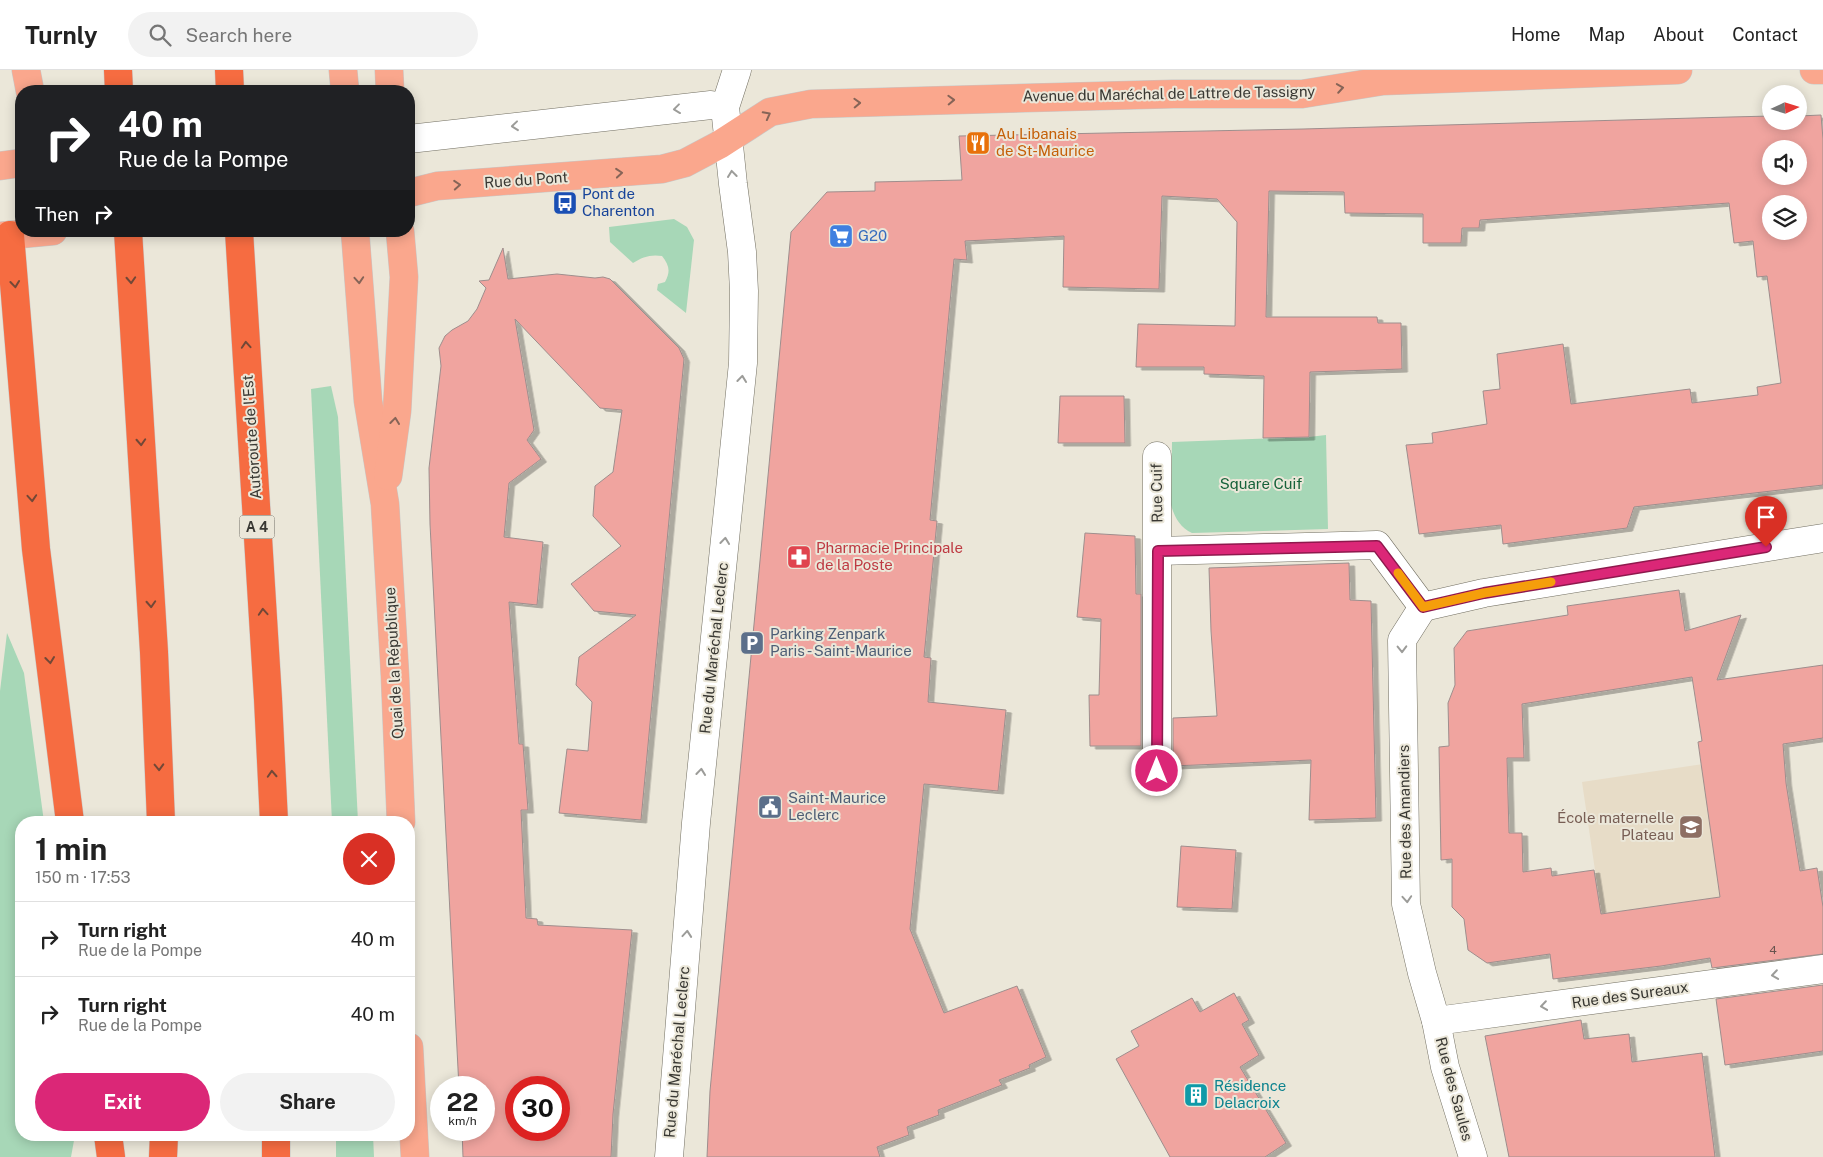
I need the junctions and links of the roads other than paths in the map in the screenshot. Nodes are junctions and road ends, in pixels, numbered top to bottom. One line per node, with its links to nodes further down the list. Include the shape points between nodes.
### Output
1 (26, 70): 10 (main road)
2 (118, 70): 11 (highway)
3 (228, 70): 12 (highway)
4 (343, 70): 13 (main road)
5 (389, 70): 14 (main road)
6 (737, 70): 15 (street)
7 (1678, 70): 17 (main road, Avenue du Maréchal de Lattre de Tassigny, one-way to 7, via 770,112 811,104 1173,94 1302,94 1383,81)
8 (1814, 70): 9 (main road)
9 (1823, 70)
10 (29, 85)
11 (119, 85)
12 (229, 85)
13 (344, 85)
14 (390, 85)
15 (725, 107): 16 (street, one-way to 16, via 711,105); 17 (street, Rue du Maréchal Leclerc)
16 (415, 137)
17 (728, 140): 20 (main road, Rue du Pont, one-way to 17, via 437,186 662,169 685,163); 46 (street, Rue du Maréchal Leclerc, one-way to 17, via 696,823 743,363 742,252)
18 (15, 164): 19 (main road)
19 (0, 166)
20 (415, 192)
21 (10, 232): 32 (highway, one-way to 32, via 36,549)
22 (128, 237): 33 (highway, one-way to 33)
23 (239, 237): 34 (highway, Autoroute de l’Est / A 4, one-way to 23)
24 (355, 237): 27 (main road, Quai de la République, one-way to 27, via 368,401)
25 (401, 237): 27 (main road, Quai de la République, one-way to 25, via 397,411 404,277)
26 (1157, 456): 29 (street, Rue Cuif)
27 (385, 504): 35 (main road, Quai de la République)
28 (1823, 538): 30 (street, via 1484,593)
29 (1158, 551): 30 (street, via 1377,546); 31 (street, Rue Cuif)
30 (1423, 607): 37 (street, Rue des Amandiers, one-way to 37, via 1402,640 1406,904)
31 (1157, 771)
32 (69, 816)
33 (161, 816)
34 (274, 816)
35 (400, 816)
36 (1823, 969): 37 (street, Rue des Sureaux, one-way to 37)
37 (1436, 1021): 47 (street, Rue des Saules, via 1445,1068)
38 (109, 1141): 42 (highway)
39 (164, 1141): 43 (highway)
40 (276, 1141): 44 (highway)
41 (414, 1141): 45 (main road)
42 (111, 1157)
43 (163, 1157)
44 (276, 1157)
45 (415, 1157)
46 (669, 1157)
47 (1473, 1157)

